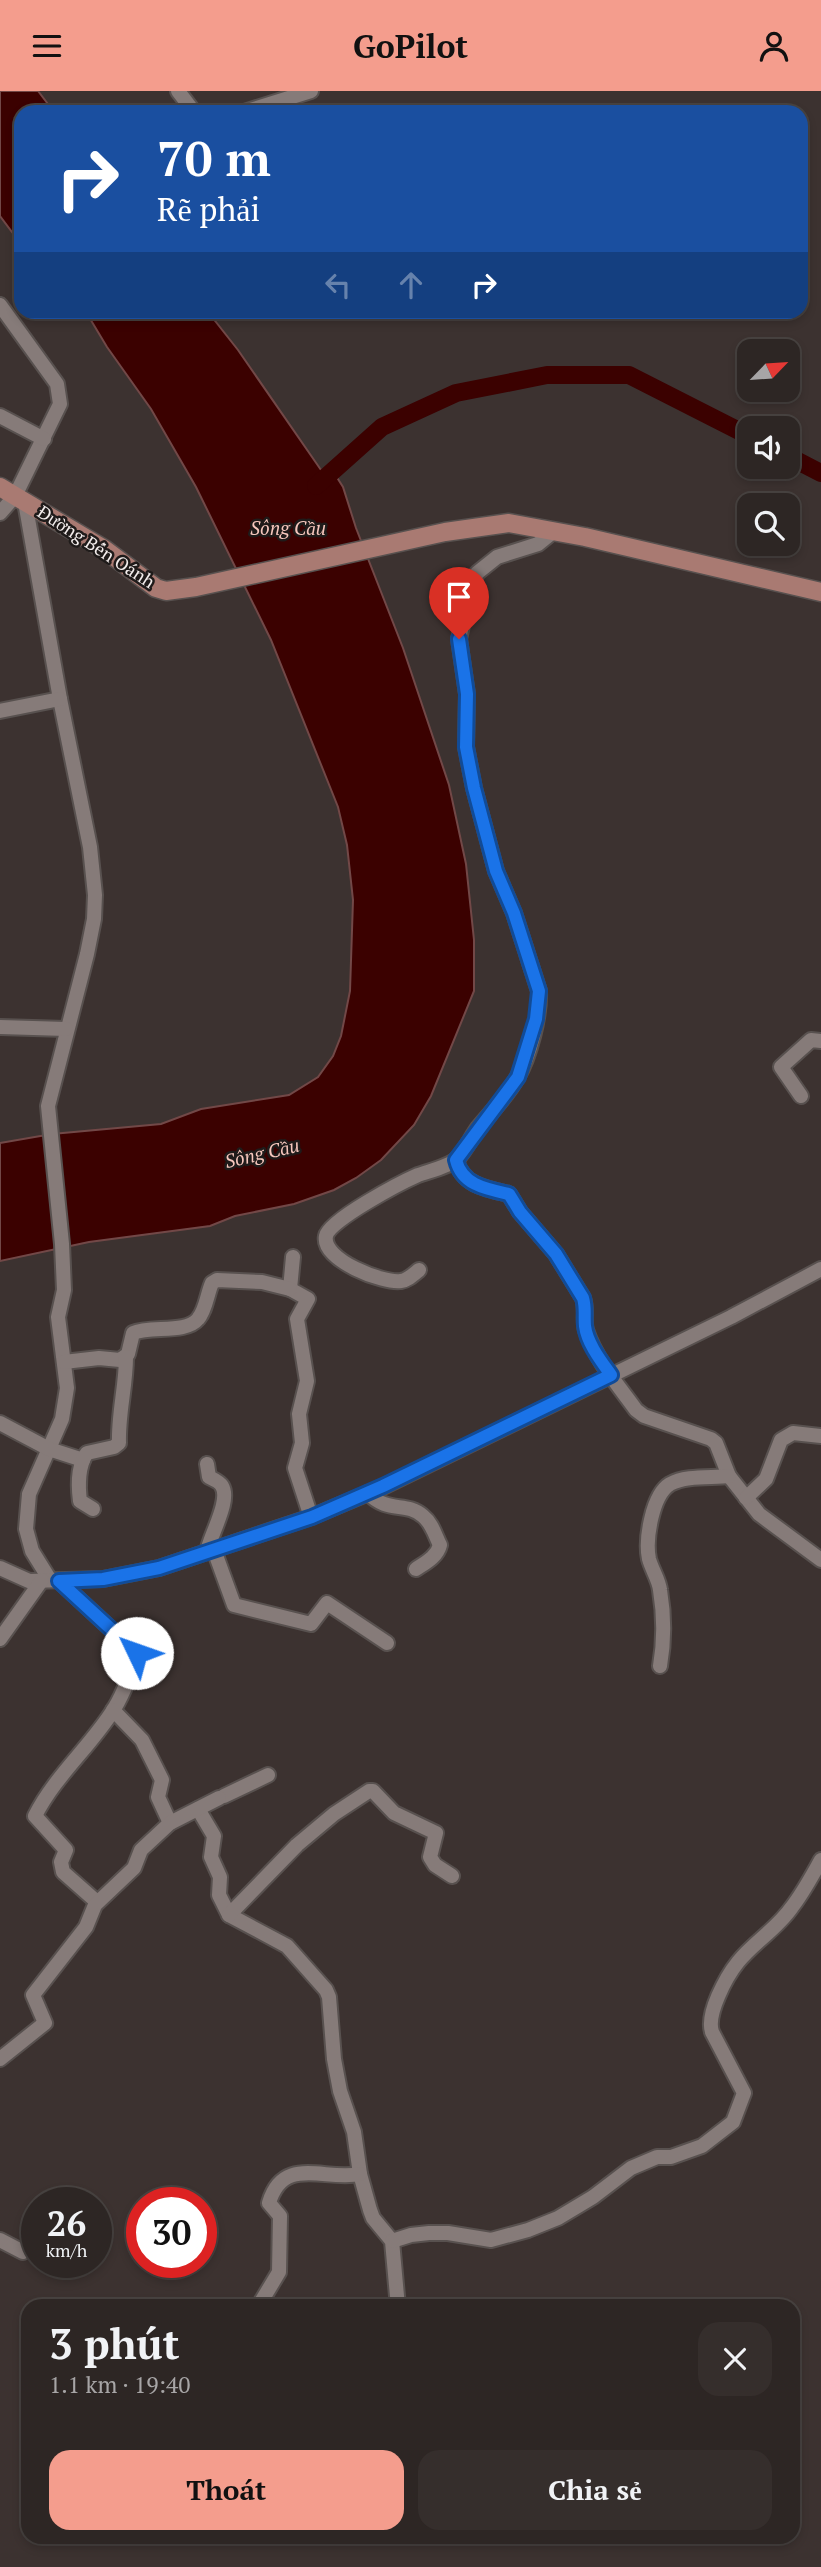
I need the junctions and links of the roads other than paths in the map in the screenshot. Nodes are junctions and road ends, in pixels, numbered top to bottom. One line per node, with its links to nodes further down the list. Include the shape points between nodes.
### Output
1 (178, 91): 3 (street)
2 (312, 91): 4 (street)
3 (189, 105)
4 (267, 105)
5 (0, 305): 7 (street, via 60,393 60,404)
6 (0, 416): 7 (street)
7 (44, 439): 8 (street)
8 (13, 495): 9 (street); 10 (main road, Đường Bến Oánh, via 166,591 445,532 509,523); 12 (street)
9 (0, 513)
10 (554, 531): 11 (main road, Đường Bến Oánh); 18 (street, via 538,544 496,557 477,573 459,639 467,694 466,747 474,788 539,1003 518,1077)
11 (821, 591)
12 (60, 699): 13 (street); 15 (street, via 87,827 95,895 92,931)
13 (0, 711)
14 (0, 1027): 15 (street)
15 (66, 1029): 24 (street, via 48,1106 62,1244 64,1290 58,1317)
16 (821, 1041): 17 (street, via 811,1040 781,1067)
17 (800, 1096)
18 (456, 1160): 21 (street, via 397,1184 340,1220 326,1236 331,1253 345,1265 395,1282 405,1281); 25 (street, via 466,1178 482,1188 509,1194 556,1254 583,1298 586,1331)
19 (293, 1257): 22 (street)
20 (821, 1269): 25 (street)
21 (419, 1270)
22 (290, 1289): 23 (street, via 262,1282 217,1280 196,1321 133,1332); 35 (street, via 308,1299 297,1319 307,1381 299,1414 302,1443 295,1468)
23 (125, 1357): 24 (street); 29 (street, via 119,1443 87,1453)
24 (64, 1361): 28 (street, via 65,1405)
25 (611, 1375): 31 (street, via 644,1416 716,1443); 32 (street)
26 (0, 1423): 28 (street)
27 (821, 1436): 33 (street, via 793,1433 781,1440 766,1479)
28 (49, 1449): 29 (street); 40 (street, via 29,1495 26,1529 32,1551)
29 (83, 1460): 34 (street, via 80,1501)
30 (207, 1464): 36 (street, via 209,1477 224,1491 223,1506 210,1536)
31 (729, 1476): 33 (street); 43 (street, via 678,1481 655,1499 648,1549 661,1591)
32 (368, 1493): 35 (street); 39 (street, via 378,1503 417,1512 429,1522 439,1549)
33 (746, 1498): 37 (street, via 772,1526)
34 (93, 1509)
35 (312, 1517): 36 (street)
36 (211, 1551): 40 (street, via 103,1579); 42 (street, via 234,1605 307,1625 327,1603)
37 (821, 1560)
38 (0, 1568): 40 (street, via 29,1581)
39 (416, 1569)
40 (50, 1580): 41 (street); 44 (street, via 137,1653)
41 (0, 1639)
42 (387, 1643)
43 (660, 1667)
44 (113, 1710): 47 (street, via 142,1740 162,1780 158,1797); 50 (street, via 57,1781 36,1816 66,1850 61,1862 64,1872)
45 (268, 1775): 46 (street)
46 (198, 1809): 47 (street); 51 (street, via 214,1836 211,1857 220,1877 219,1895)
47 (170, 1823): 50 (street, via 141,1850 134,1868)
48 (821, 1860): 55 (street, via 792,1909 739,1961 713,2008 712,2032 744,2093 733,2122 697,2149 631,2168 577,2208 528,2230 491,2240 429,2233)
49 (452, 1876): 51 (street, via 430,1857 436,1833 394,1814 369,1791 297,1845)
50 (97, 1902): 52 (street, via 86,1927 33,1995 45,2023)
51 (229, 1915): 53 (street, via 287,1946 326,1990 336,2070 354,2132)
52 (0, 2059)
53 (360, 2174): 55 (street, via 373,2218); 57 (street, via 299,2173 279,2184 269,2203 281,2220 279,2272)
54 (0, 2240): 56 (street)
55 (392, 2241): 58 (street)
56 (21, 2251)
57 (263, 2299)
58 (397, 2299)

